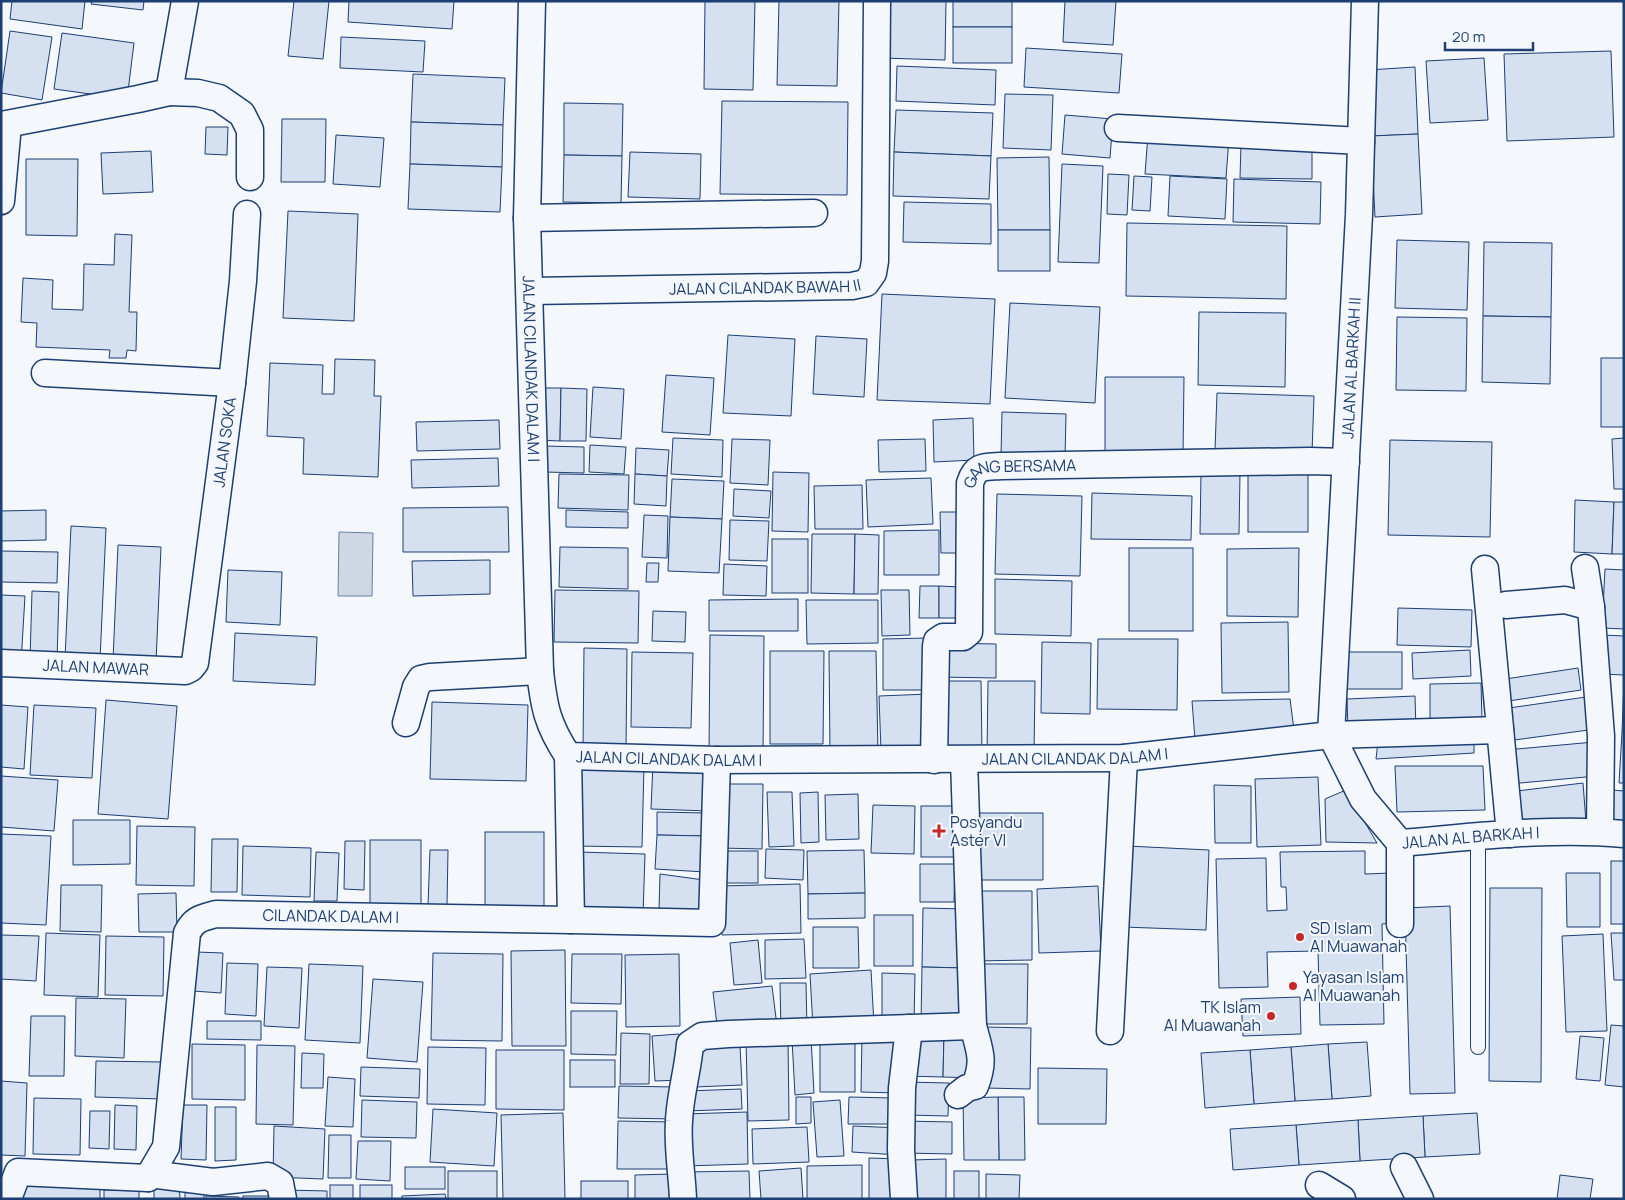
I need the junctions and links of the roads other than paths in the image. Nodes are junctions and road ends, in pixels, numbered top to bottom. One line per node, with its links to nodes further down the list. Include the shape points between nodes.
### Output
1 (185, 1): 5 (street)
2 (532, 1): 13 (street, JALAN CILANDAK DALAM I)
3 (877, 1): 14 (street, JALAN CILANDAK BAWAH II, via 875,261 873,274 866,283)
4 (1365, 1): 8 (street, JALAN AL BARKAH II)
5 (169, 92): 6 (street); 9 (street, via 198,92 219,98 242,114 250,130)
6 (4, 125): 10 (street)
7 (1118, 128): 8 (street)
8 (1361, 141): 17 (street, JALAN AL BARKAH II)
9 (250, 177)
10 (1, 201)
11 (814, 213): 13 (street)
12 (247, 214): 16 (street, JALAN SOKA)
13 (528, 218): 14 (street, JALAN CILANDAK DALAM I)
14 (530, 291): 24 (street, JALAN CILANDAK DALAM I)
15 (45, 373): 16 (street)
16 (232, 384): 23 (street, JALAN SOKA, via 196,656)
17 (1346, 462): 27 (street, JALAN AL BARKAH II); 31 (street, GANG BERSAMA, via 979,468 973,473 970,483 969,632 963,637 943,637 936,646)
18 (1585, 568): 21 (street)
19 (1486, 569): 26 (street)
20 (1506, 605): 21 (street, via 1565,600)
21 (1590, 607): 33 (street)
22 (1, 663): 23 (street, JALAN MAWAR)
23 (191, 668)
24 (540, 671): 25 (street, via 422,680 416,687); 28 (street, JALAN CILANDAK DALAM I, via 545,709 555,737)
25 (406, 723)
26 (1500, 730): 27 (street, JALAN CILANDAK DALAM I); 34 (street)
27 (1331, 735): 29 (street, JALAN CILANDAK DALAM I); 36 (street, via 1363,799)
28 (568, 756): 30 (street, JALAN CILANDAK DALAM I); 37 (street)
29 (1124, 758): 32 (street, JALAN CILANDAK DALAM I); 41 (street)
30 (717, 760): 31 (street, JALAN CILANDAK DALAM I); 37 (street, CILANDAK DALAM I, via 712,922)
31 (934, 760): 32 (street, JALAN CILANDAK DALAM I)
32 (964, 760): 39 (street)
33 (1612, 832): 34 (street, JALAN AL BARKAH I)
34 (1510, 834): 35 (street, JALAN AL BARKAH I)
35 (1478, 836): 36 (street, JALAN AL BARKAH I); 42 (lane)
36 (1400, 843): 38 (street, JALAN AL BARKAH I)
37 (570, 920): 45 (street, CILANDAK DALAM I, via 216,914 192,923 187,933 166,1147)
38 (1400, 924)
39 (973, 1026): 40 (street); 43 (street, via 981,1071 976,1086)
40 (909, 1028): 49 (street, via 728,1034 702,1036 690,1044 678,1122); 50 (street, via 902,1088)
41 (1110, 1031)
42 (1478, 1047)
43 (958, 1095)
44 (1404, 1167): 52 (street)
45 (149, 1184): 47 (street, via 18,1172); 48 (street, via 268,1176 280,1183)
46 (1318, 1185): 51 (street)
47 (8, 1199)
48 (283, 1199)
49 (683, 1199)
50 (904, 1199)
51 (1342, 1199)
52 (1420, 1199)

